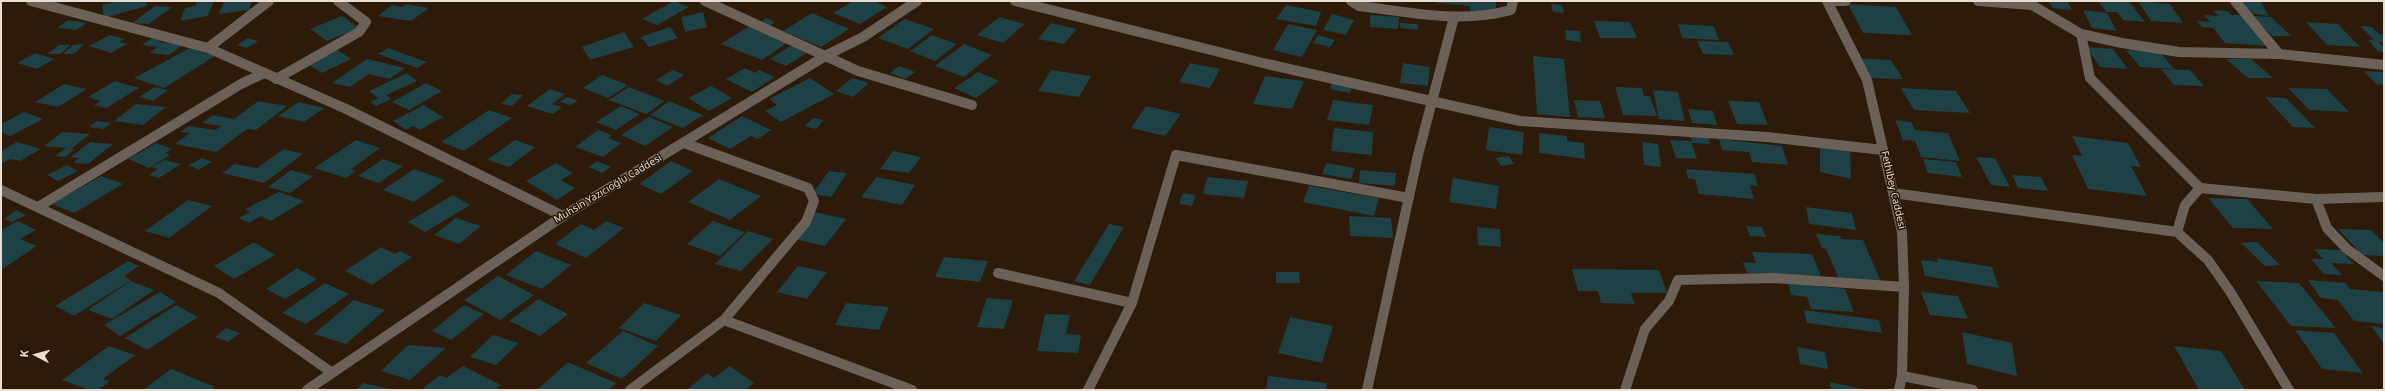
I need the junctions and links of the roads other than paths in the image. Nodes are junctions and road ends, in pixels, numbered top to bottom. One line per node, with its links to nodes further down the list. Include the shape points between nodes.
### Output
1 (31, 1): 16 (street)
2 (269, 1): 16 (street)
3 (338, 1): 21 (street, via 366,22 358,32)
4 (705, 1): 18 (street)
5 (917, 1): 18 (street, Muhsin Yazıcıoğlu Caddesi, via 863,36)
6 (1015, 1): 22 (street, via 1267,64)
7 (1350, 1): 14 (street, via 1359,6)
8 (1513, 1): 14 (street, via 1511,10 1495,16)
9 (1827, 1): 10 (street); 25 (street, Fethibey Caddesi, via 1867,80)
10 (1846, 1)
11 (1978, 1): 13 (street)
12 (2235, 1): 17 (street)
13 (2031, 3): 15 (street)
14 (1454, 17): 22 (street)
15 (2081, 34): 17 (street, via 2179,52); 26 (street, via 2090,78)
16 (208, 48): 20 (street)
17 (2279, 54): 19 (street)
18 (827, 55): 23 (street, via 858,71); 24 (street, Muhsin Yazıcıoğlu Caddesi)
19 (2384, 64)
20 (262, 74): 21 (street); 32 (street, via 241,84)
21 (276, 80): 33 (street, via 344,108)
22 (1433, 101): 25 (street, via 1520,121 1767,137); 30 (street)
23 (972, 105)
24 (684, 143): 33 (street, Muhsin Yazıcıoğlu Caddesi); 39 (street, via 808,188 814,201 806,222)
25 (1883, 150): 28 (street, Fethibey Caddesi)
26 (2200, 188): 31 (street); 34 (street, via 2185,205)
27 (1, 190): 32 (street)
28 (1893, 193): 34 (street); 37 (street, Fethibey Caddesi, via 1902,232)
29 (2384, 197): 31 (street)
30 (1409, 198): 38 (street, via 1176,155); 46 (street)
31 (2316, 199): 36 (street, via 2327,228 2347,249)
32 (38, 207): 40 (street, via 219,293)
33 (563, 216): 40 (street, Muhsin Yazıcıoğlu Caddesi)
34 (2177, 232): 50 (street, via 2208,260)
35 (998, 273): 38 (street)
36 (2384, 276)
37 (1904, 287): 41 (street, Fethibey Caddesi); 47 (street, via 1774,278 1678,280 1669,301 1645,329)
38 (1132, 303): 45 (street)
39 (724, 320): 43 (street); 44 (street)
40 (331, 372): 42 (street, Muhsin Yazıcıoğlu Caddesi)
41 (1902, 376): 48 (street, Fethibey Caddesi); 49 (street)
42 (307, 390)
43 (630, 390)
44 (912, 390)
45 (1088, 390)
46 (1367, 390)
47 (1625, 390)
48 (1899, 390)
49 (1973, 390)
50 (2290, 390)

